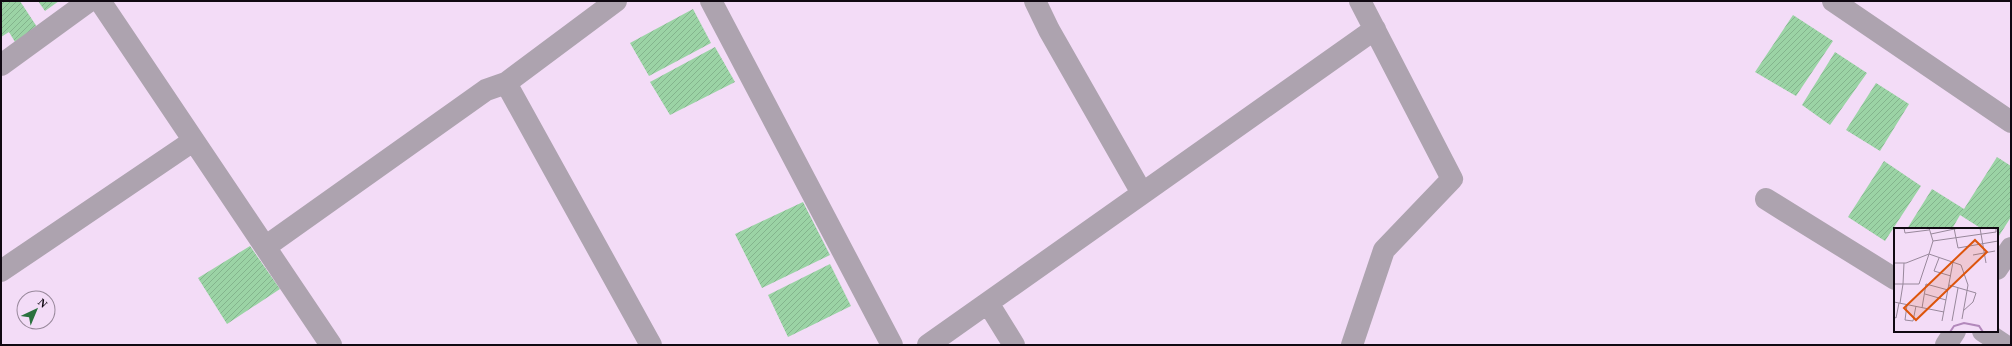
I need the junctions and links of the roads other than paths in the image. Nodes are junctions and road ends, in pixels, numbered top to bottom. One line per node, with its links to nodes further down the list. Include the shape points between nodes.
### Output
1 (89, 1): 9 (street)
2 (100, 1): 12 (street)
3 (616, 1): 10 (street)
4 (710, 1): 25 (street)
5 (1035, 1): 13 (street)
6 (1360, 1): 8 (street)
7 (1833, 1): 11 (street)
8 (1375, 28): 13 (street); 28 (street, via 1452,179 1384,250)
9 (1, 65)
10 (506, 83): 15 (street, via 486,90); 24 (street)
11 (2011, 122)
12 (193, 141): 15 (street); 18 (street)
13 (1142, 193): 20 (street)
14 (1766, 199): 19 (street)
15 (265, 247): 23 (street)
16 (2011, 248): 17 (street)
17 (1998, 268)
18 (1, 271)
19 (1894, 279)
20 (988, 303): 26 (street); 27 (street)
21 (1954, 332): 29 (street)
22 (1984, 332): 30 (street)
23 (331, 345)
24 (651, 345)
25 (892, 345)
26 (928, 345)
27 (1014, 345)
28 (1352, 345)
29 (1946, 345)
30 (2004, 345)

